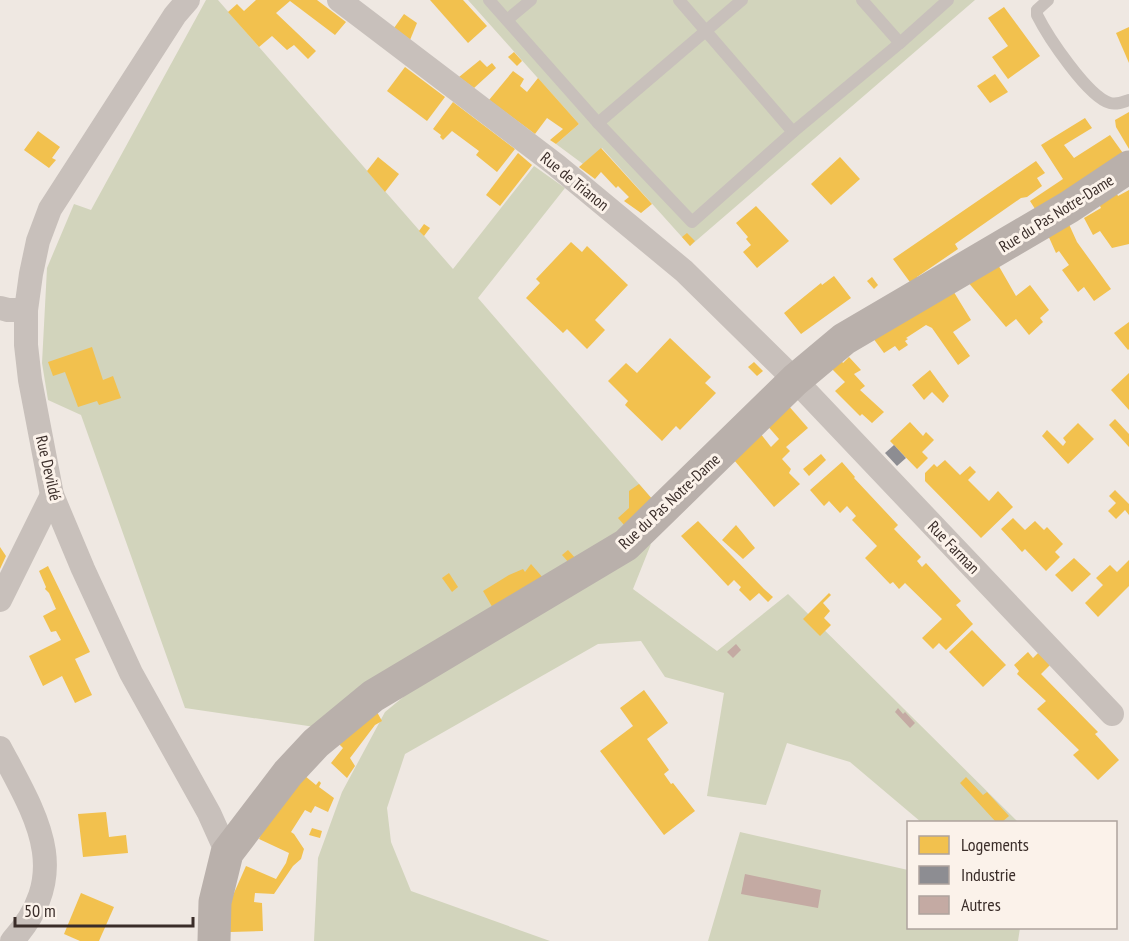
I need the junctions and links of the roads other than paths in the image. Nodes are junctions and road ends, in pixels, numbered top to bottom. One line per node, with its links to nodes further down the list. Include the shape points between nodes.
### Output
1 (188, 0): 18 (street, Rue Devildé, via 50,209 38,241)
2 (339, 0): 19 (street, Rue de Trianon, via 556,165 675,263)
3 (489, 0): 10 (lane)
4 (531, 0): 10 (lane)
5 (679, 0): 11 (lane)
6 (742, 0): 11 (lane)
7 (862, 0): 12 (lane)
8 (948, 0): 12 (lane)
9 (1048, 0): 13 (lane, via 1037,15 1086,85 1110,103)
10 (507, 20): 14 (lane)
11 (706, 30): 14 (lane); 15 (lane)
12 (900, 43): 15 (lane)
13 (1129, 100)
14 (598, 123): 15 (lane, via 692,222)
15 (793, 132)
16 (1129, 167): 19 (street, Rue du Pas Notre-Dame, via 1069,207 844,339)
17 (0, 308): 18 (street)
18 (26, 310): 20 (street, Rue Devildé, via 30,380)
19 (795, 380): 22 (street, Rue Farman); 24 (street, Rue du Pas Notre-Dame, via 626,545 373,696 316,743)
20 (52, 495): 21 (street); 24 (street, Rue Devildé, via 131,673)
21 (0, 600)
22 (1112, 714)
23 (0, 748): 25 (street, via 32,810 45,856 40,899)
24 (227, 853): 26 (street, via 214,902)
25 (12, 941)
26 (214, 941)

